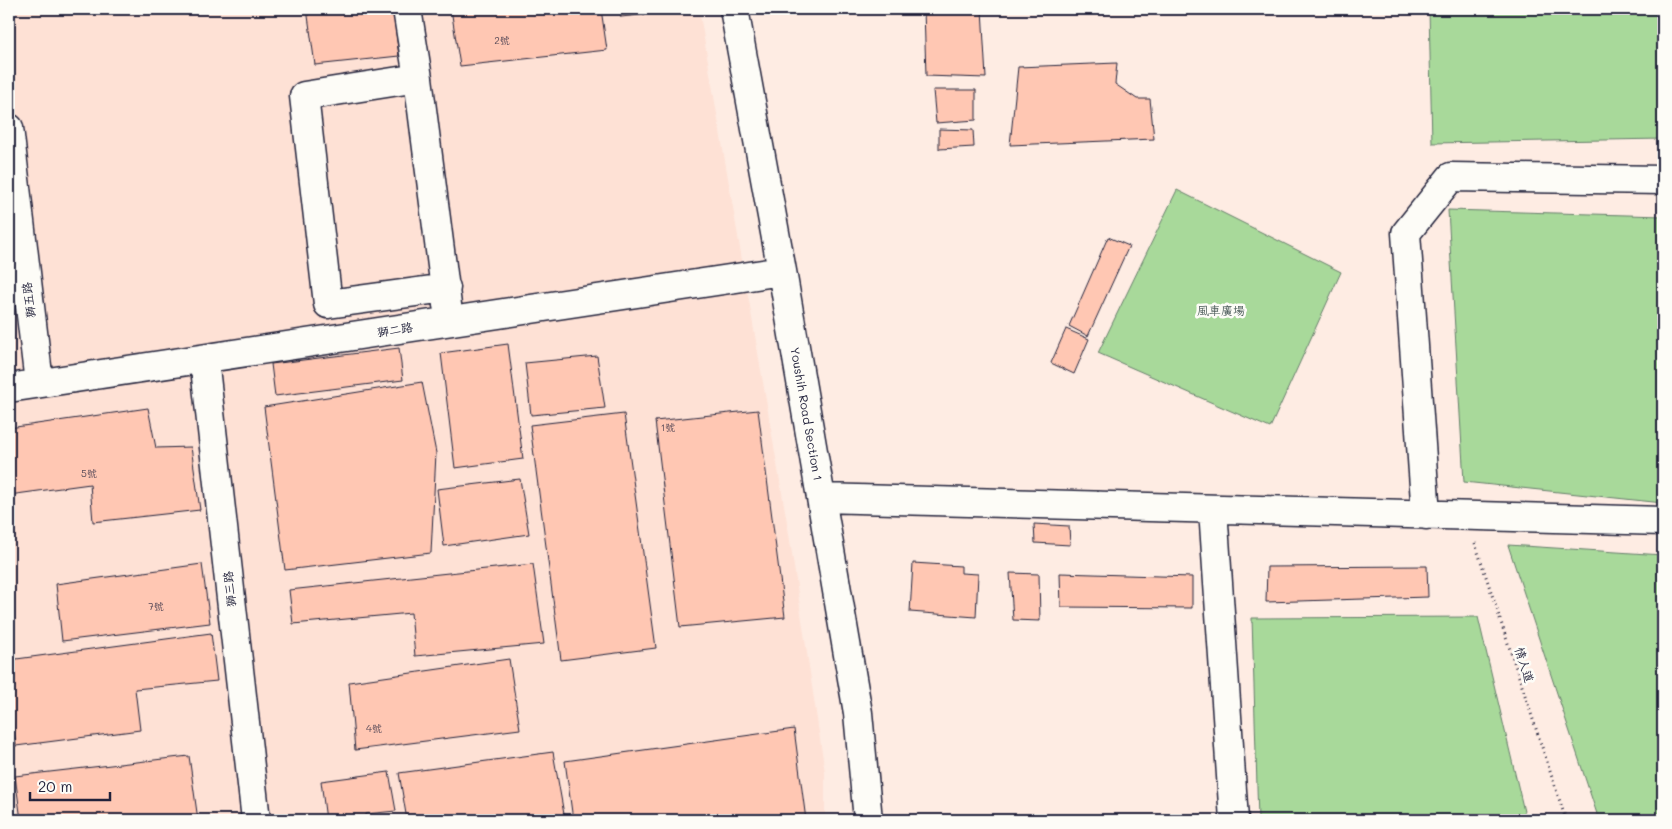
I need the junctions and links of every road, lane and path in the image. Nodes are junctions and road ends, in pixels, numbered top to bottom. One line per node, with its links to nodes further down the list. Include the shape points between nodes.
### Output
1 (407, 9): 3 (street)
2 (734, 9): 6 (street, Youshih Road Section 1)
3 (418, 78): 7 (street); 7 (street, via 304,96 328,304)
4 (9, 128): 10 (street, 獅五路)
5 (1663, 180): 14 (street, via 1451,177 1406,232)
6 (782, 272): 8 (street, 獅二路); 12 (street, Youshih Road Section 1)
7 (446, 288): 8 (street)
8 (449, 322): 9 (street, 獅二路)
9 (204, 359): 10 (street, 獅二路); 17 (street, 獅三路)
10 (39, 383): 11 (street, 獅二路)
11 (9, 388)
12 (821, 498): 13 (street); 18 (street, Youshih Road Section 1, via 858,713)
13 (1213, 509): 14 (street); 19 (street)
14 (1426, 515): 15 (street)
15 (1466, 516): 16 (street); 20 (path, 情人道)
16 (1663, 522)
17 (256, 820)
18 (868, 820)
19 (1234, 820)
20 (1566, 820)

